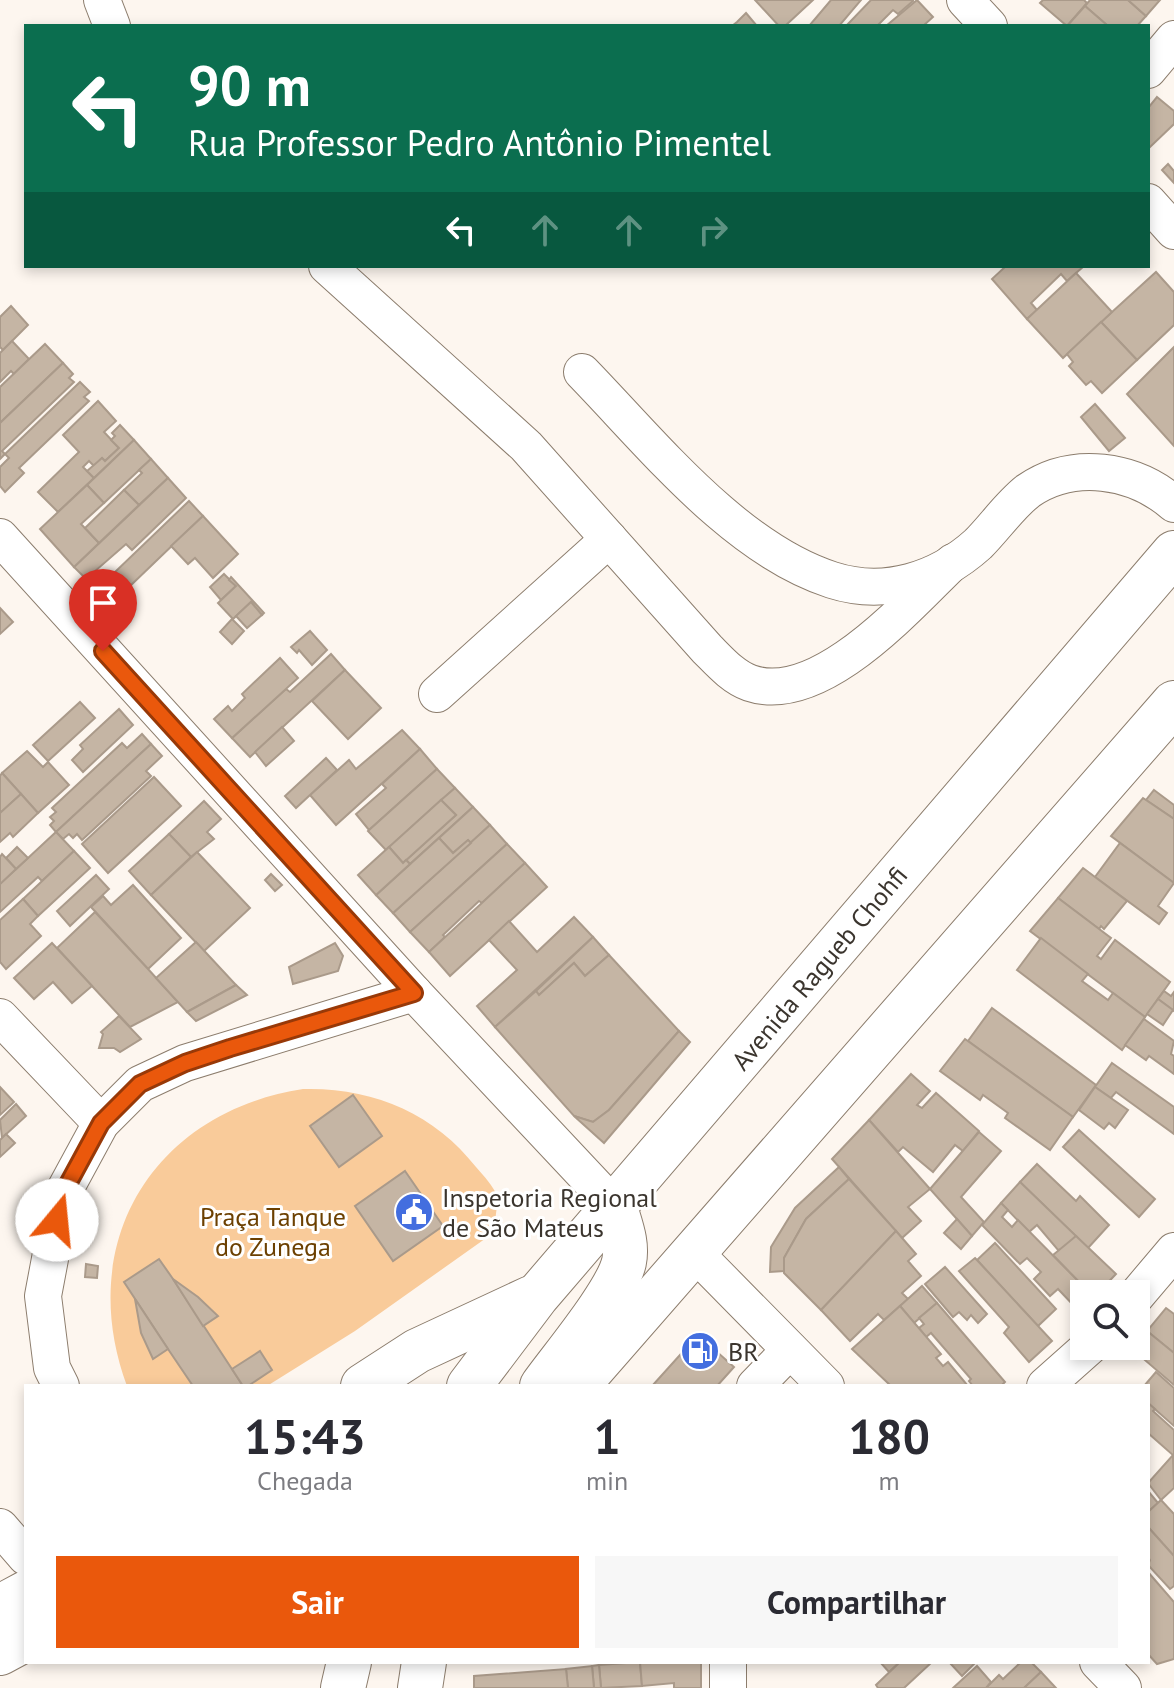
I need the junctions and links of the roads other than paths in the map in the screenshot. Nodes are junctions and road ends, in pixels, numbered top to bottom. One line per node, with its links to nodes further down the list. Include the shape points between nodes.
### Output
1 (102, 0): 3 (street)
2 (965, 0): 4 (street)
3 (111, 24)
4 (987, 24)
5 (1174, 39): 6 (street)
6 (1150, 68)
7 (1150, 204): 8 (street)
8 (1174, 231)
9 (329, 268): 13 (street, via 526,446)
10 (582, 372): 15 (street, via 713,507 790,561 832,580 871,589 931,576)
11 (1174, 504): 15 (street, via 1139,482 1077,471 1028,492)
12 (0, 537): 18 (street)
13 (609, 539): 15 (street, via 728,670 774,688 802,681 859,649); 16 (street)
14 (1174, 553): 21 (main road, Avenida Ragueb Chohfi)
15 (953, 562)
16 (437, 694)
17 (1174, 703): 23 (main road)
18 (414, 993): 20 (street, via 185,1063 140,1084); 21 (street)
19 (0, 1017): 20 (street)
20 (101, 1123): 28 (street, via 62,1195 43,1296 52,1368)
21 (615, 1207): 25 (main road, Avenida Ragueb Chohfi); 31 (main road, via 624,1262 615,1285)
22 (1174, 1251): 24 (street)
23 (695, 1253): 26 (street); 32 (main road)
24 (1150, 1280)
25 (537, 1296): 29 (main road, via 417,1351); 30 (main road, Avenida Ragueb Chohfi)
26 (790, 1350): 33 (street); 34 (street)
27 (1074, 1360): 35 (street)
28 (60, 1384)
29 (366, 1384)
30 (471, 1384)
31 (543, 1384)
32 (579, 1384)
33 (757, 1384)
34 (824, 1384)
35 (1047, 1384)
36 (0, 1527): 37 (street)
37 (24, 1555)
38 (24, 1594): 39 (main road)
39 (0, 1607)
40 (24, 1640): 41 (main road)
41 (0, 1653)
42 (349, 1664): 46 (main road)
43 (424, 1664): 47 (main road)
44 (728, 1664): 48 (street)
45 (1100, 1664): 49 (street)
46 (343, 1688)
47 (420, 1688)
48 (728, 1688)
49 (1123, 1688)

